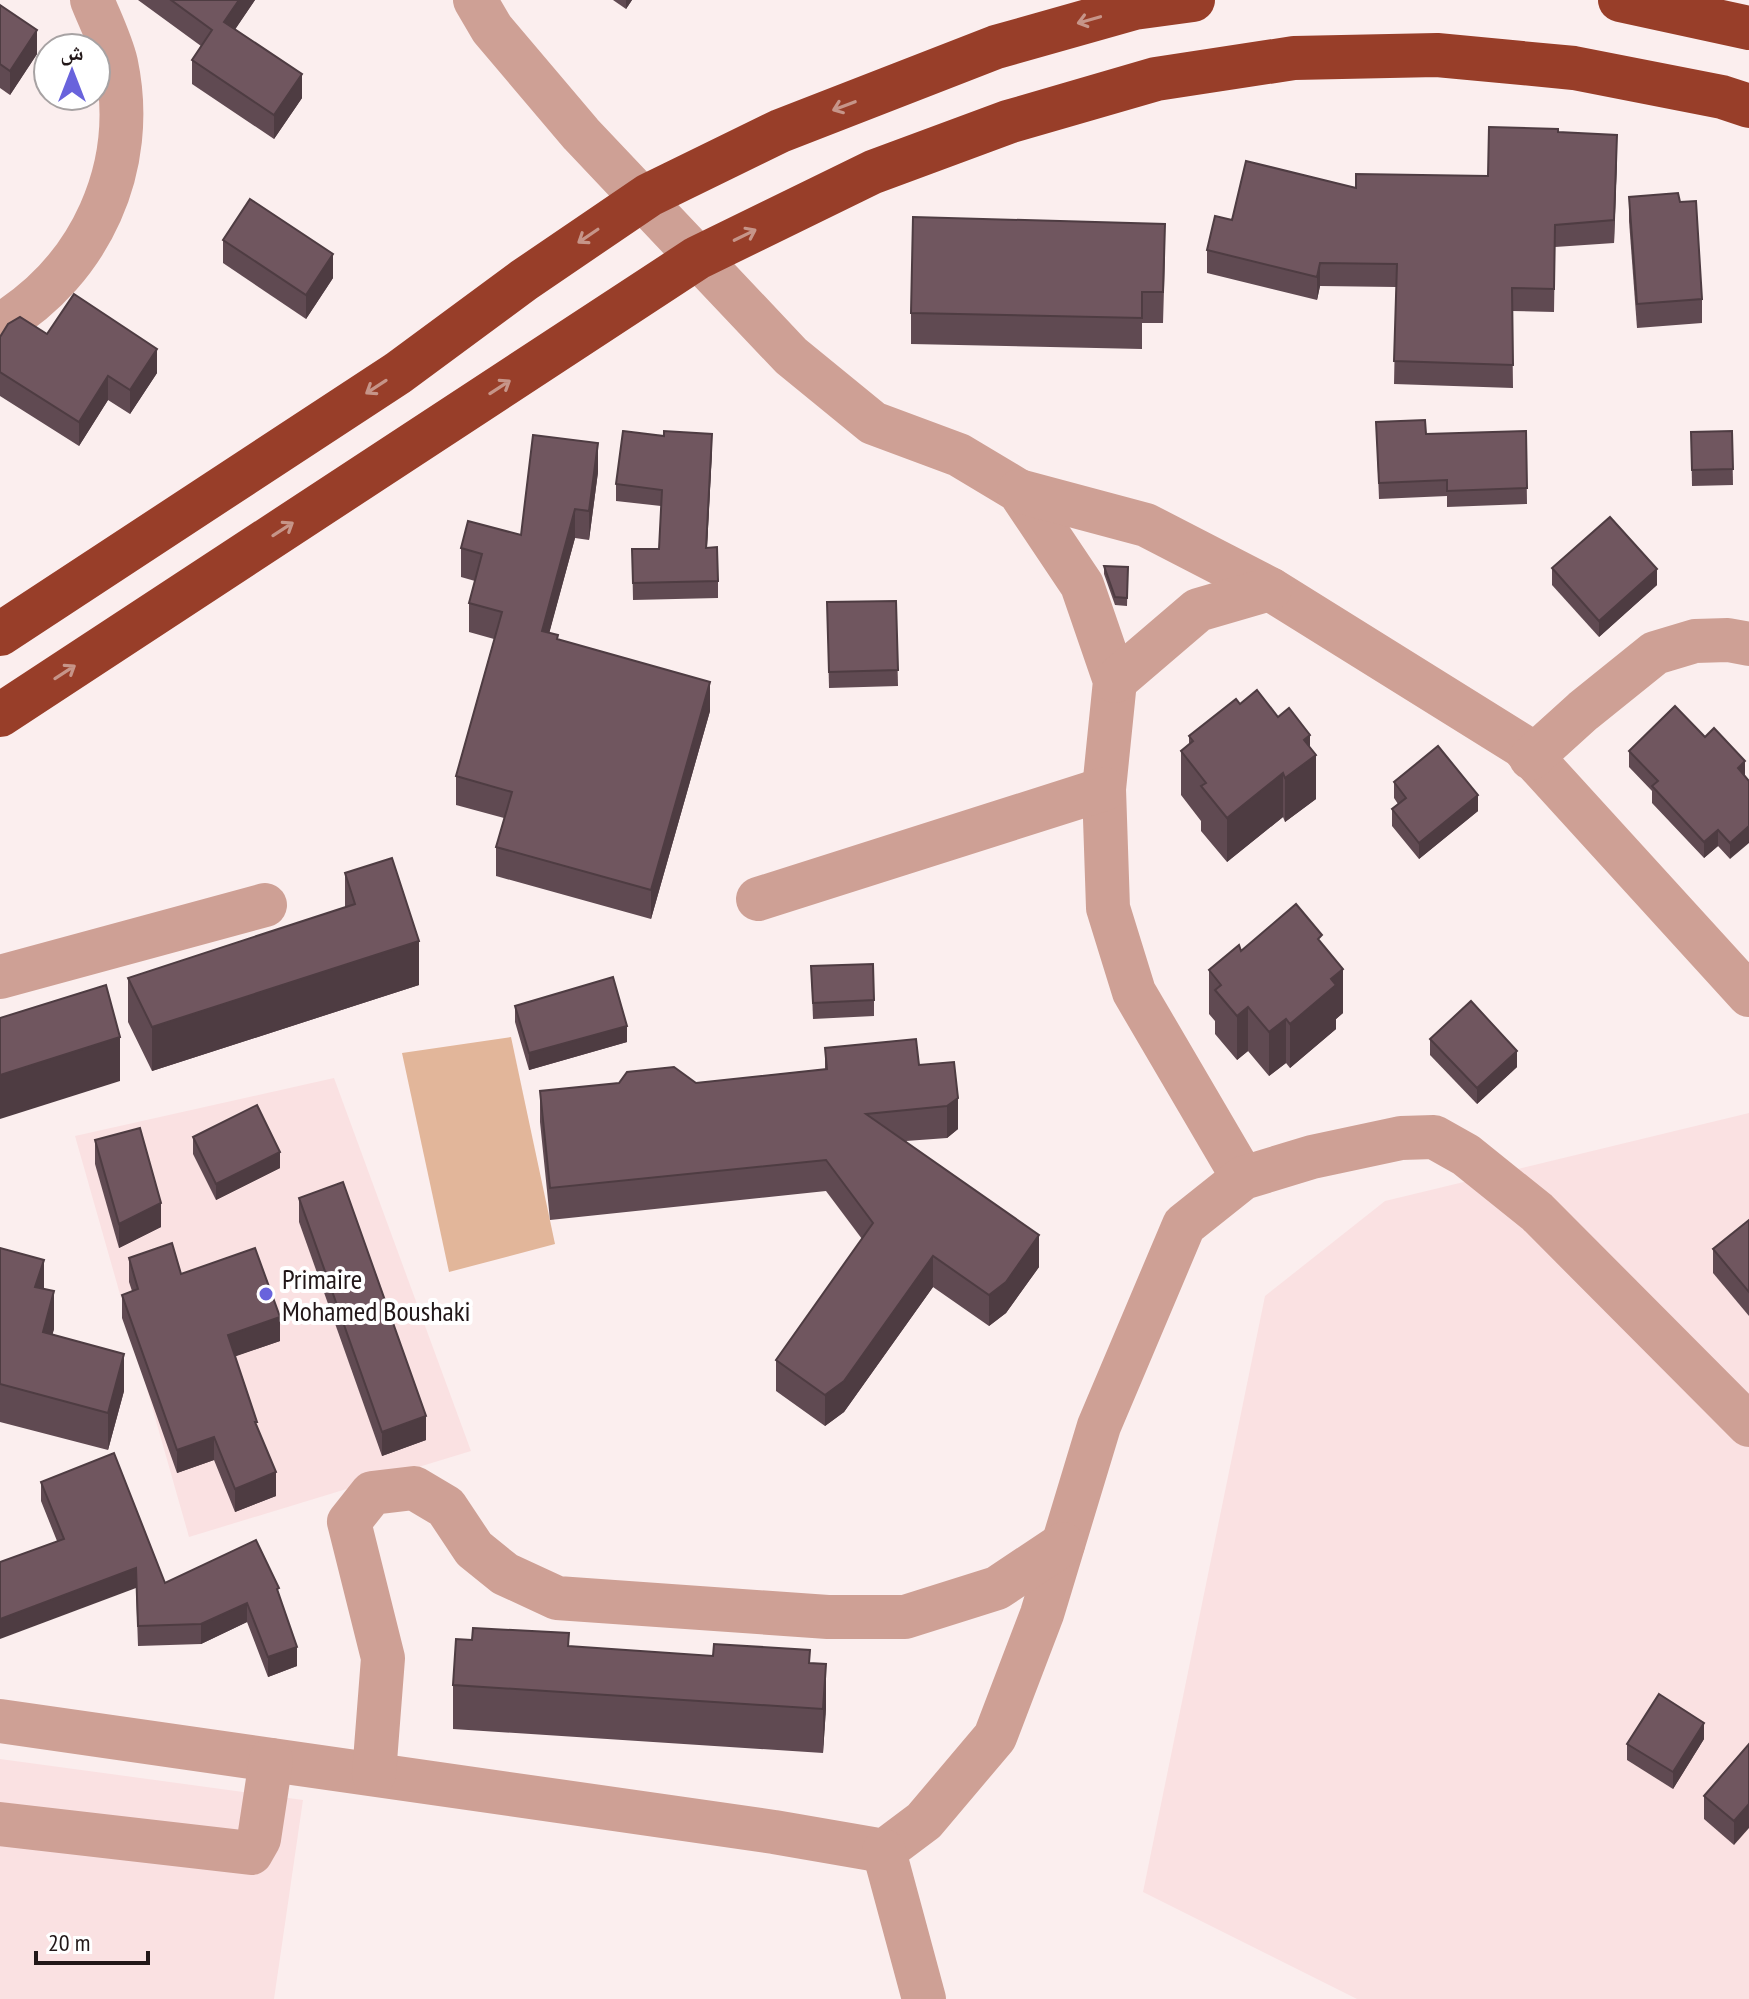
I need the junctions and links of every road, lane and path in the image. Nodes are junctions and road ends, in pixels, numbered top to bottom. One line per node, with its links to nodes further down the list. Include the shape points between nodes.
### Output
1 (92, 0): 7 (street, via 115,60 120,91 121,149 112,188 62,272 25,310)
2 (475, 0): 8 (street, via 492,29 581,134 791,356 873,423 959,455)
3 (1193, 0): 10 (highway, one-way to 10, via 1134,8 996,47 780,131 649,195 398,373)
4 (1620, 0): 5 (highway)
5 (1749, 28)
6 (1749, 106): 13 (highway, one-way to 6, via 697,258 873,172 1008,122 1171,77 1294,58 1437,55 1574,68)
7 (0, 325)
8 (1019, 491): 9 (street, via 1146,525); 12 (street, via 1082,585)
9 (1270, 589): 12 (street, via 1198,610); 14 (street, via 1522,746)
10 (0, 634)
11 (1749, 644): 14 (street, via 1695,641 1655,653)
12 (1115, 681): 15 (street)
13 (0, 715)
14 (1531, 758): 19 (street)
15 (1104, 789): 16 (street); 20 (street, via 1108,908 1134,992)
16 (758, 899)
17 (265, 905): 18 (street)
18 (0, 977)
19 (1749, 995)
20 (1243, 1178): 21 (street, via 1312,1157 1401,1138 1434,1137 1466,1155 1537,1212); 22 (street, via 1184,1225 1099,1426)
21 (1749, 1425)
22 (1063, 1544): 25 (street, via 997,1588 905,1617 828,1617 557,1598 505,1574 474,1549 446,1507 414,1488 372,1493 349,1522 383,1658); 27 (street, via 995,1737 924,1821)
23 (0, 1721): 24 (street)
24 (271, 1760): 25 (street); 26 (street, via 259,1839 251,1853)
25 (374, 1774): 27 (street)
26 (0, 1824)
27 (884, 1851): 28 (street)
28 (924, 1999)

